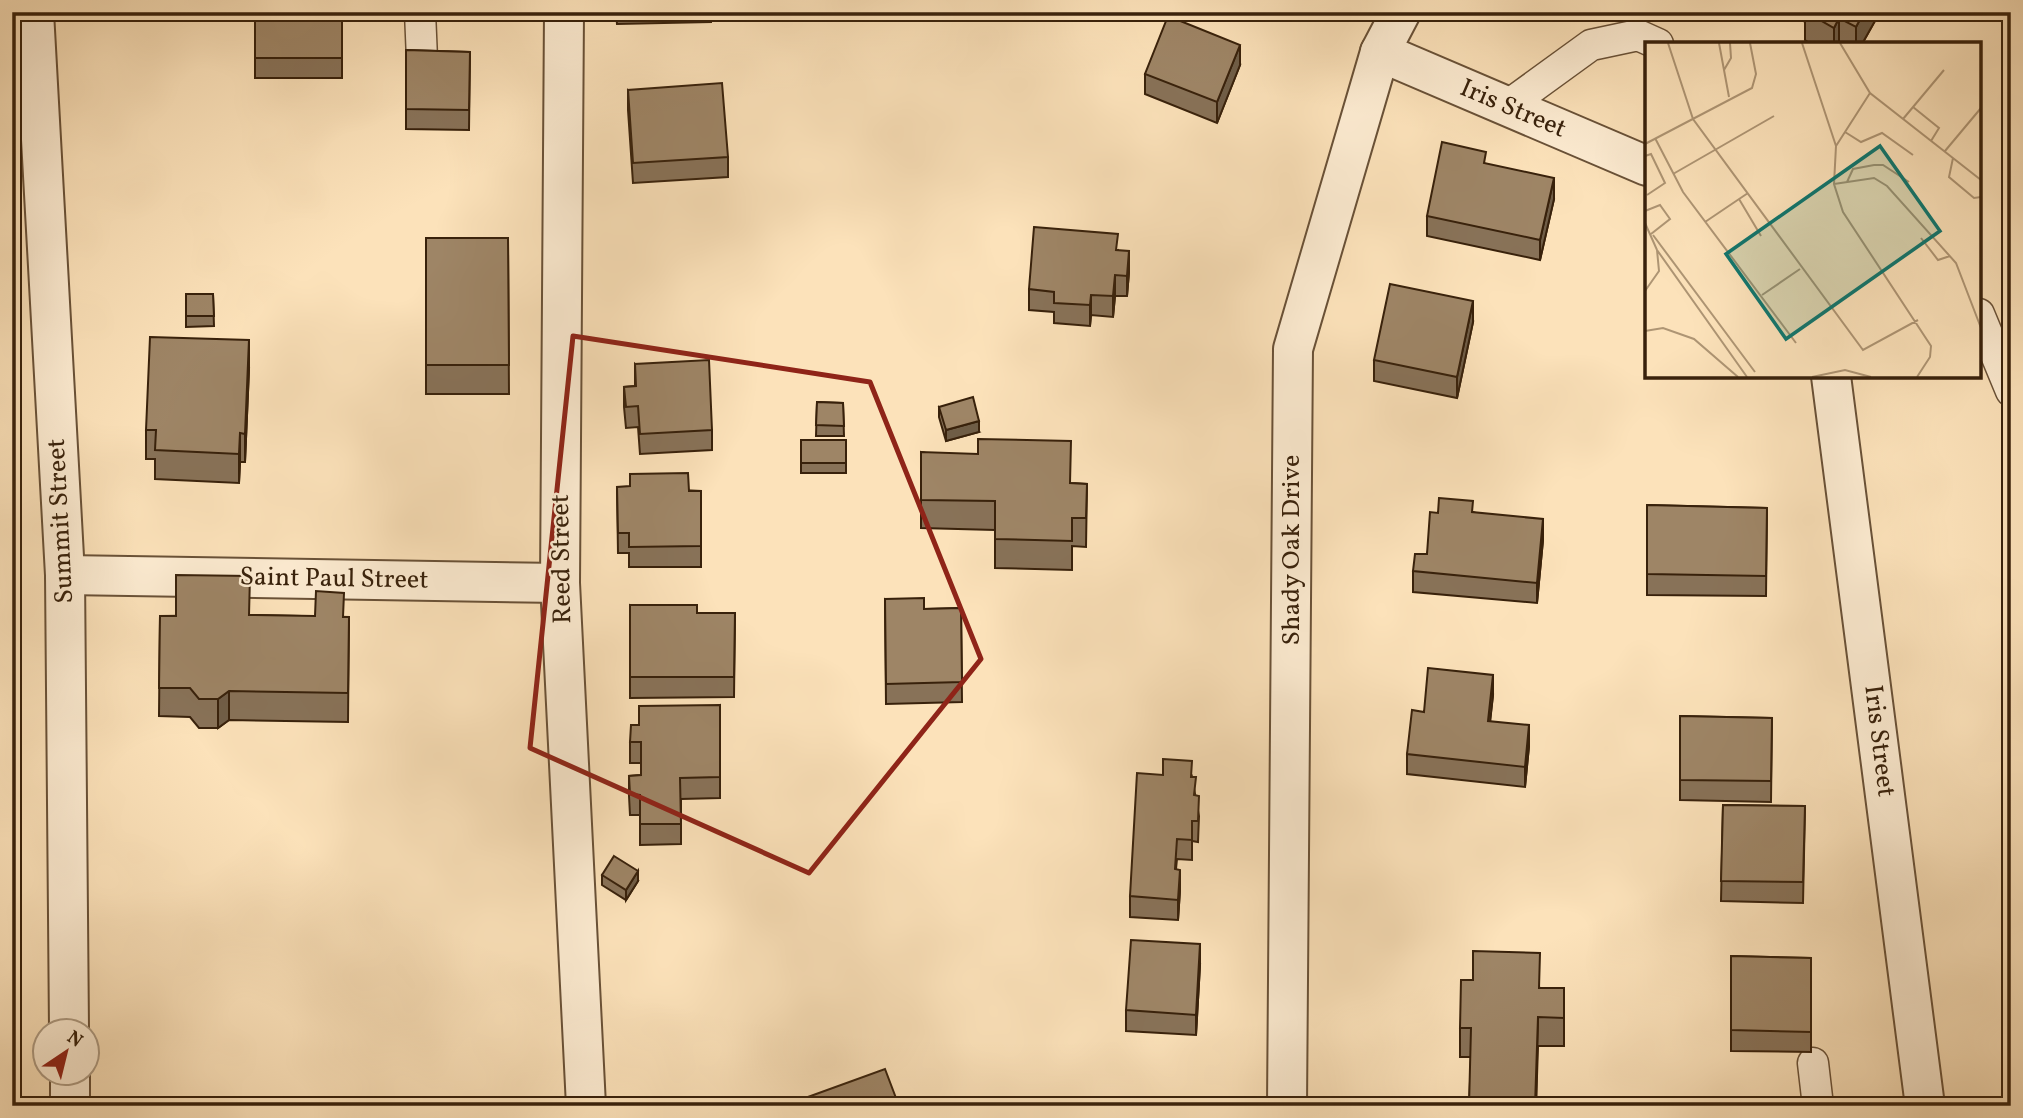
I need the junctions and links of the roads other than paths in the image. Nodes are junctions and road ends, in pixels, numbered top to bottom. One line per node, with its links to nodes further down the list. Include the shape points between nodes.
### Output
1 (34, 12): 13 (street, Summit Street)
2 (420, 12): 7 (lane)
3 (564, 12): 14 (street, Reed Street)
4 (1401, 12): 6 (street, Shady Oak Drive)
5 (1654, 42): 8 (lane, via 1639,35 1591,45)
6 (1380, 52): 8 (street, Iris Street); 20 (street, Shady Oak Drive, via 1293,349)
7 (422, 59)
8 (1507, 106): 9 (street, Iris Street)
9 (1645, 165)
10 (1981, 319): 12 (lane)
11 (1831, 378): 22 (street, Iris Street)
12 (2011, 391)
13 (65, 575): 14 (street, Saint Paul Street); 15 (street, Summit Street)
14 (561, 583): 19 (street, Reed Street)
15 (69, 1016)
16 (1813, 1063): 21 (lane)
17 (69, 1086): 18 (street)
18 (70, 1106)
19 (586, 1106)
20 (1287, 1106)
21 (1818, 1106)
22 (1925, 1106)

